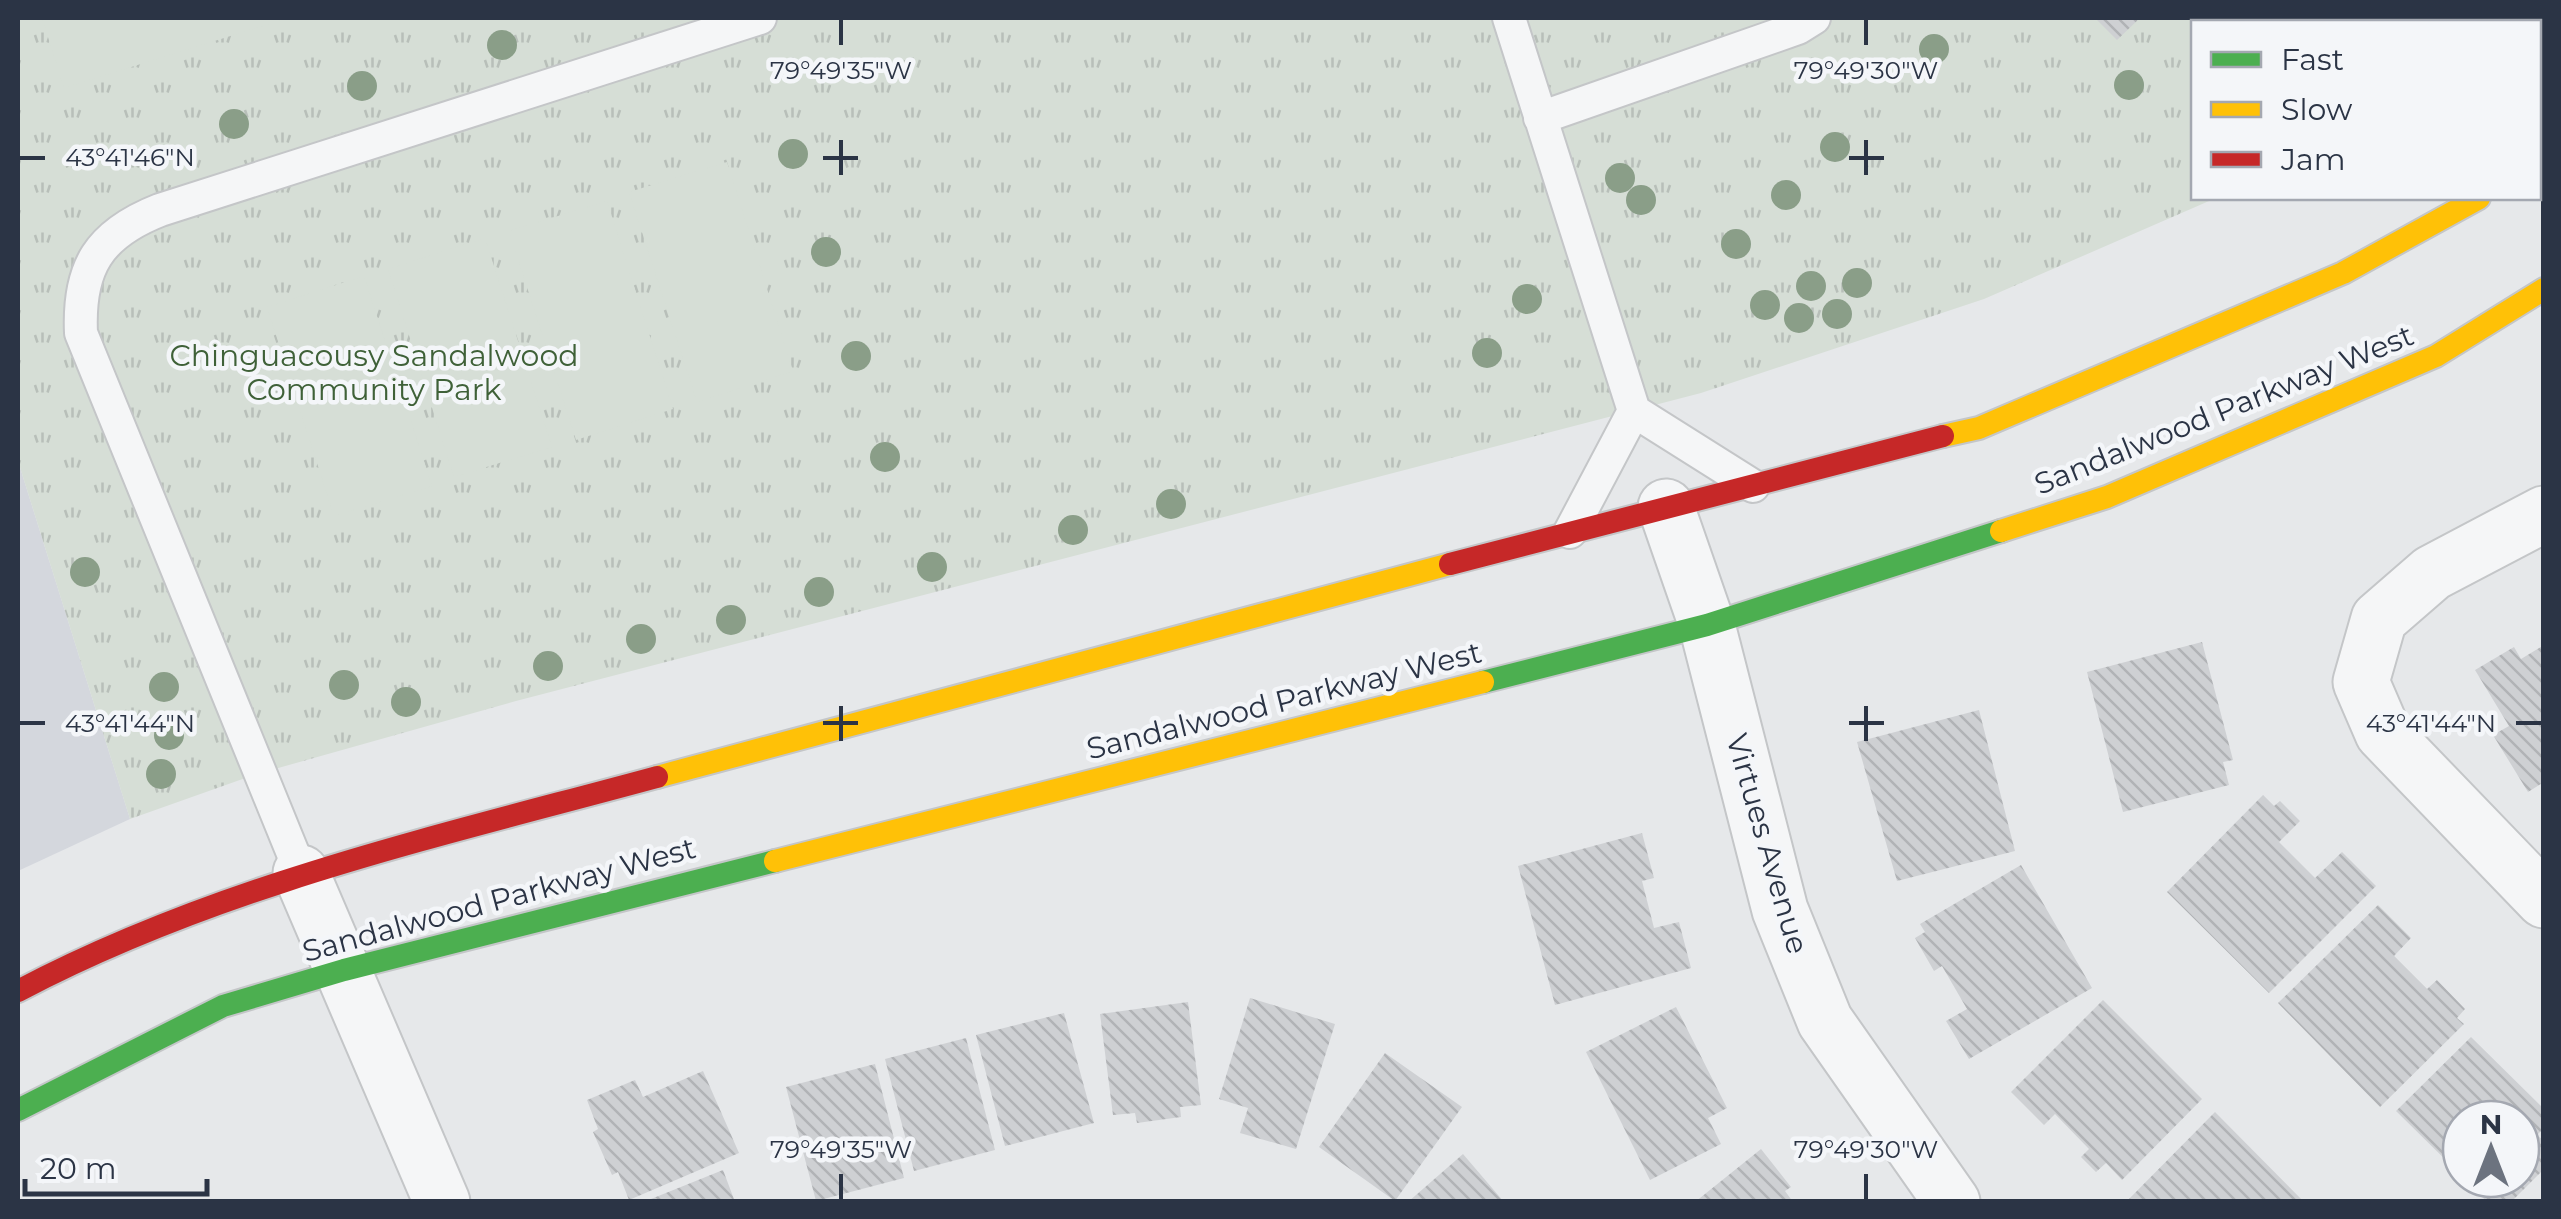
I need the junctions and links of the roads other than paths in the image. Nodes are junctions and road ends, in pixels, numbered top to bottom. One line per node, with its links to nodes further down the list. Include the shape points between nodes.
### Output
1 (760, 18): 13 (lane, via 160,210 105,242 88,269 81,333)
2 (1508, 18): 4 (lane)
3 (1814, 18): 4 (lane)
4 (1540, 118): 7 (lane)
5 (2475, 200): 8 (main road, via 2343,273 1978,428)
6 (2544, 289): 12 (main road, Sandalwood Parkway West, via 2436,356 2107,497)
7 (1634, 411): 8 (lane); 11 (lane)
8 (1752, 486): 9 (main road)
9 (1666, 507): 11 (main road); 12 (street, Virtues Avenue)
10 (2544, 514): 14 (street, via 2432,573 2379,619 2361,682 2383,733)
11 (1570, 532): 13 (main road)
12 (1707, 625): 15 (main road, Sandalwood Parkway West); 19 (street, Virtues Avenue, via 1780,910 1825,1021)
13 (301, 873): 15 (street); 16 (main road, via 172,918)
14 (2544, 900)
15 (344, 970): 17 (main road, Sandalwood Parkway West, via 224,1006); 18 (street)
16 (18, 991)
17 (18, 1110)
18 (442, 1202)
19 (1952, 1202)

